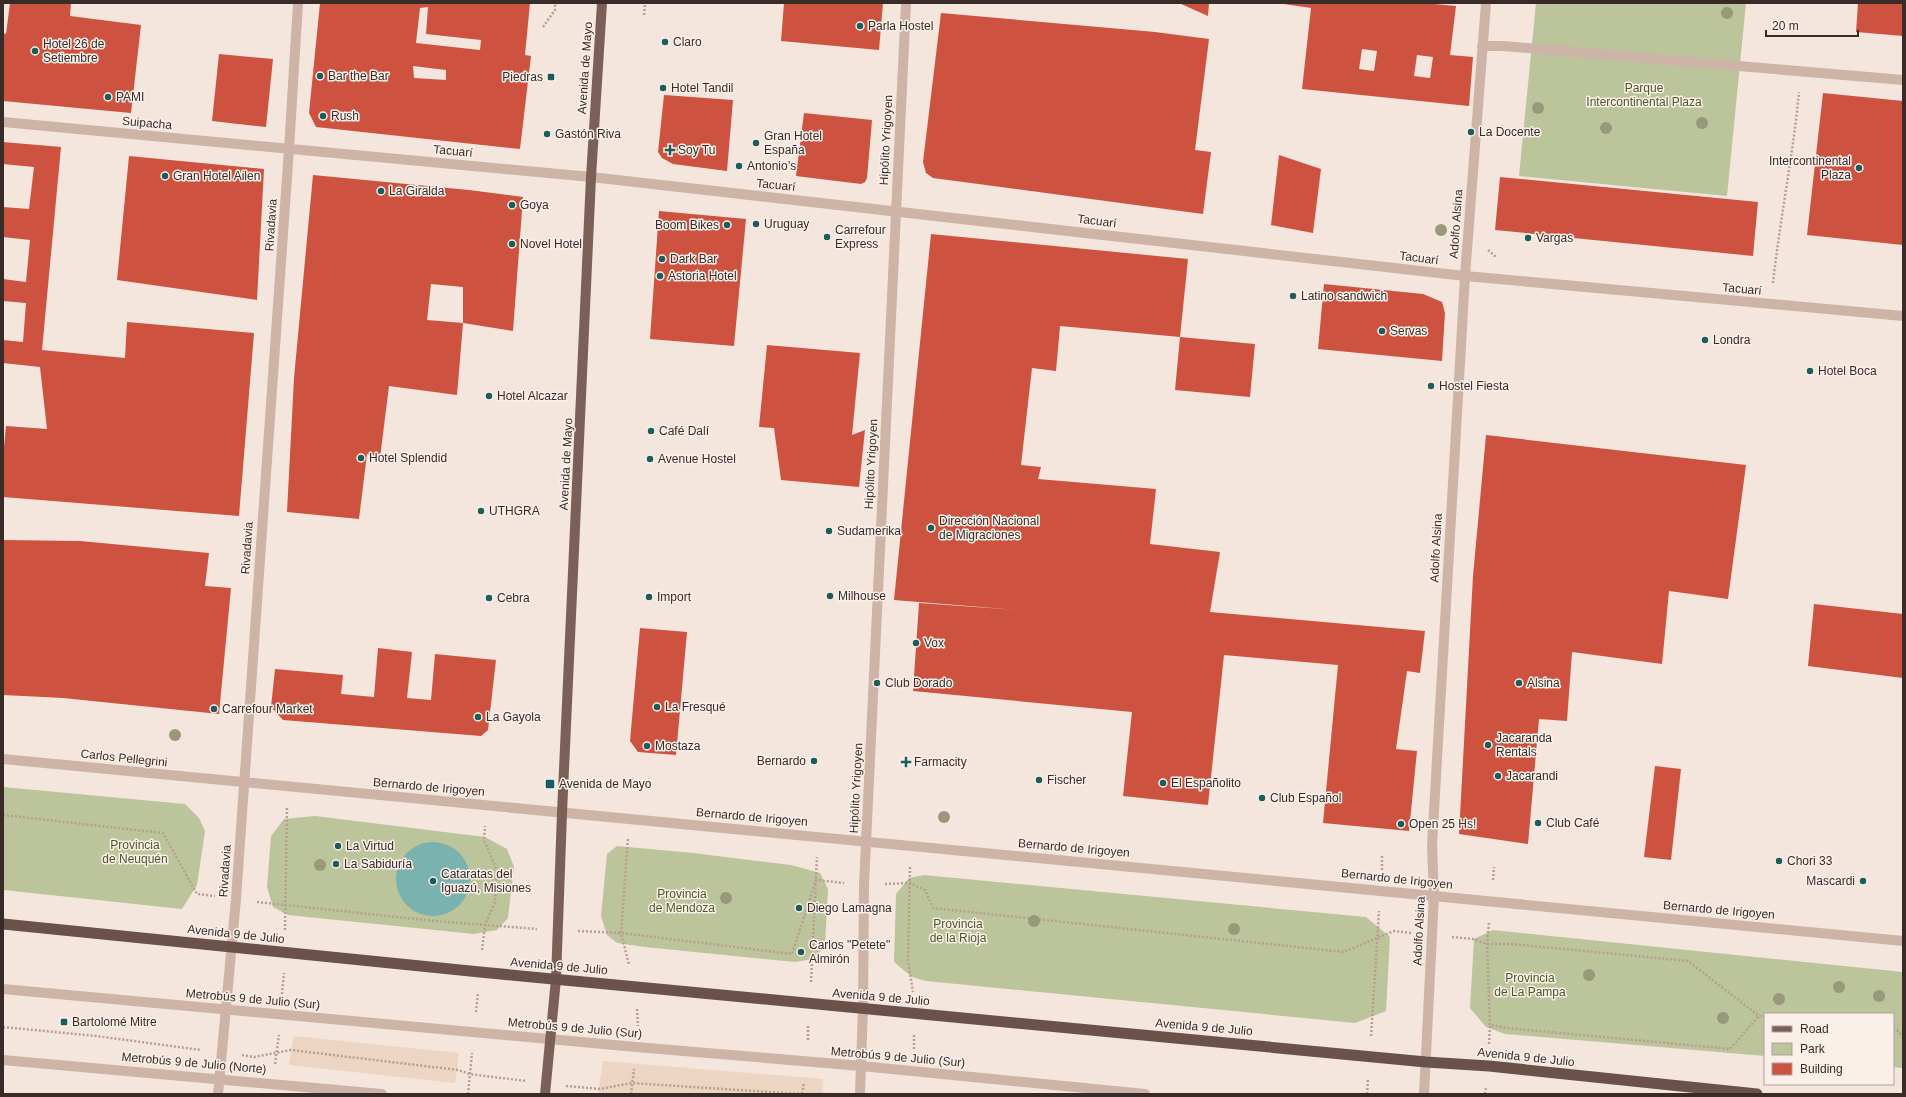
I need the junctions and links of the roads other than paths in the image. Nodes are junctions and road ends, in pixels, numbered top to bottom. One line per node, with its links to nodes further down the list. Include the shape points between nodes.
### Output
1 (298, 3): 8 (street, Rivadavia)
2 (602, 3): 9 (main road, Avenida de Mayo)
3 (906, 3): 10 (street, Hipólito Yrigoyen)
4 (1486, 3): 5 (street, Adolfo Alsina)
5 (1482, 46): 6 (street, via 1511,46); 11 (street, Adolfo Alsina)
6 (1903, 80)
7 (3, 122): 8 (street, Suipacha)
8 (289, 149): 9 (street, Tacuarí); 14 (street, Rivadavia)
9 (591, 177): 10 (street, Tacuarí); 15 (main road, Avenida de Mayo)
10 (895, 211): 11 (street, Tacuarí); 16 (street, Hipólito Yrigoyen)
11 (1465, 276): 12 (street, Tacuarí); 17 (street, Adolfo Alsina, via 1432,846)
12 (1903, 316)
13 (3, 759): 14 (street, Carlos Pellegrini)
14 (243, 783): 15 (street, Bernardo de Irigoyen); 20 (street, Rivadavia)
15 (562, 813): 16 (street, Bernardo de Irigoyen); 21 (main road, Avenida de Mayo)
16 (866, 842): 17 (street, Bernardo de Irigoyen); 23 (street, Hipólito Yrigoyen)
17 (1434, 895): 19 (street, Bernardo de Irigoyen); 27 (street, Adolfo Alsina)
18 (3, 924): 20 (highway, Avenida 9 de Julio)
19 (1903, 941)
20 (231, 946): 21 (highway, Avenida 9 de Julio); 24 (street, Rivadavia)
21 (556, 979): 23 (highway, Avenida 9 de Julio); 25 (main road, Avenida de Mayo)
22 (3, 989): 24 (street, Metrobús 9 de Julio (Sur))
23 (863, 1008): 27 (highway, Avenida 9 de Julio); 28 (street, Hipólito Yrigoyen)
24 (225, 1009): 25 (street, Metrobús 9 de Julio (Sur)); 29 (street, Rivadavia)
25 (551, 1039): 28 (street, Metrobús 9 de Julio (Sur)); 30 (main road, Avenida de Mayo)
26 (3, 1060): 29 (street, Metrobús 9 de Julio (Norte))
27 (1426, 1062): 35 (street, Adolfo Alsina); 36 (highway, Avenida 9 de Julio, via 1489,1066)
28 (861, 1066): 33 (street, Hipólito Yrigoyen); 34 (street, Metrobús 9 de Julio (Sur))
29 (219, 1078): 31 (street, Rivadavia); 32 (street, Metrobús 9 de Julio (Norte))
30 (546, 1089)
31 (218, 1094)
32 (382, 1094)
33 (860, 1094)
34 (1145, 1094)
35 (1424, 1094)
36 (1757, 1094)

